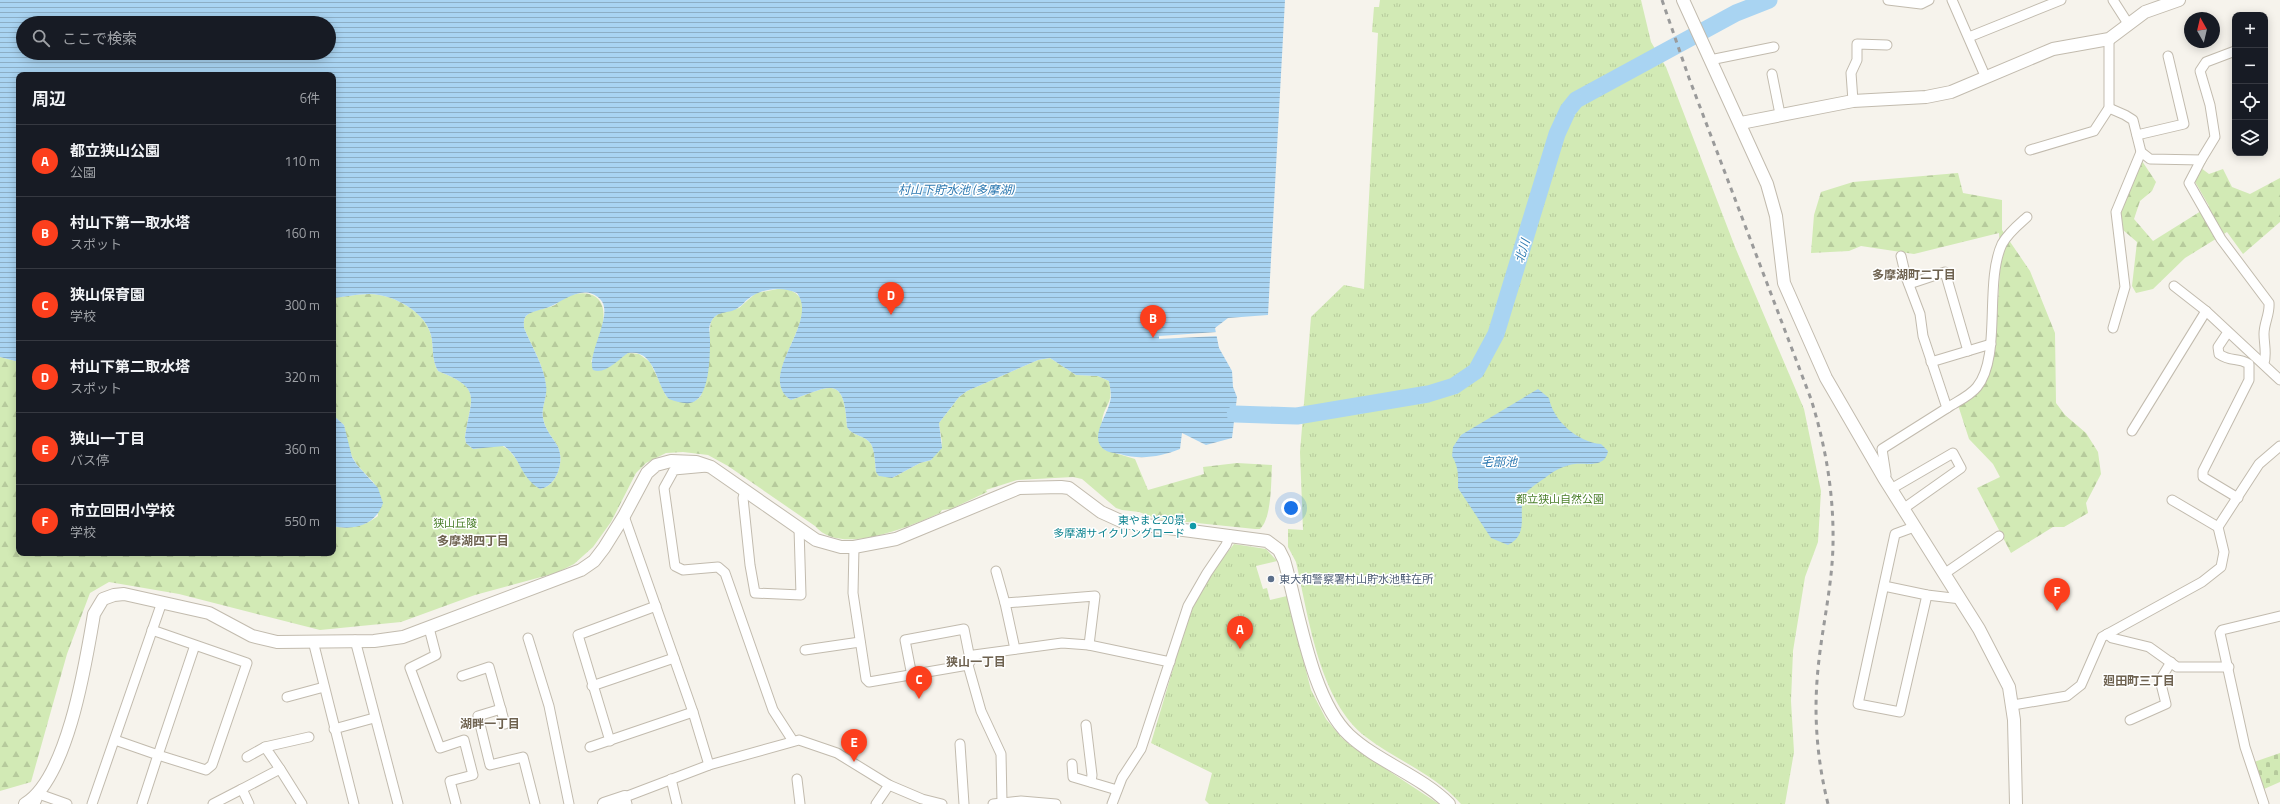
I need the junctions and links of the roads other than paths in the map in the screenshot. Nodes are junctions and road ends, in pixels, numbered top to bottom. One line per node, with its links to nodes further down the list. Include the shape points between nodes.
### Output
1 (1683, 0): 15 (street)
2 (1892, 0): 3 (street, via 1921,4)
3 (1929, 0)
4 (1952, 0): 9 (street)
5 (2062, 0): 9 (street)
6 (2113, 0): 8 (street)
7 (2179, 0): 8 (street, via 2145,12)
8 (2129, 25): 10 (street)
9 (1969, 37): 17 (street)
10 (2110, 39): 17 (street, via 2054,49); 19 (street)
11 (1887, 45): 18 (street, via 1857,44 1857,60 1851,73)
12 (1774, 47): 15 (street, via 1757,46)
13 (2232, 52): 25 (street, via 2206,62 2200,71 2210,104 2215,137)
14 (2168, 56): 22 (street, via 2184,124)
15 (1710, 60): 21 (street)
16 (1772, 74): 20 (street)
17 (1986, 78): 18 (street, via 1938,95)
18 (1853, 101): 20 (street)
19 (2109, 108): 22 (street, via 2133,120); 23 (street, via 2094,131)
20 (1780, 114): 21 (street)
21 (1741, 123): 42 (street, via 1773,202 1781,270 1788,297 1826,378)
22 (2137, 135): 24 (street)
23 (2030, 150)
24 (2141, 152): 25 (street, via 2150,159); 31 (street, via 2116,212 2125,287)
25 (2201, 160): 36 (street, via 2189,183 2221,239 2269,303 2270,310 2264,334)
26 (2027, 217): 33 (street, via 2009,234 1997,259)
27 (1901, 256): 28 (street)
28 (1909, 284): 34 (street, via 1945,272); 35 (street, via 1920,314)
29 (2174, 286): 30 (street)
30 (2206, 310): 32 (street); 39 (street)
31 (2114, 328)
32 (2228, 332): 36 (street); 45 (street, via 2218,347 2219,354 2227,360 2242,359 2250,364 2250,380 2203,471 2203,476)
33 (1991, 344): 34 (street); 38 (street, via 1984,376 1976,388)
34 (1968, 351): 35 (street)
35 (1931, 362): 38 (street)
36 (2264, 363): 37 (street)
37 (2280, 380)
38 (1947, 408): 42 (street, via 1882,449 1886,475)
39 (2132, 431)
40 (2280, 446): 45 (street, via 2259,464)
41 (711, 467): 44 (street); 48 (street, via 686,461 656,465 643,477); 96 (street, via 674,470 664,488 675,566 683,570 718,567 726,572 773,710)
42 (1884, 478): 43 (street)
43 (1891, 489): 47 (street); 47 (street, via 1953,453 1961,468)
44 (745, 490): 51 (street); 51 (street, via 743,498 749,557 756,593 801,595)
45 (2238, 498): 50 (street)
46 (2172, 500): 50 (street)
47 (1903, 509): 49 (street)
48 (624, 516): 62 (street); 64 (street, via 600,554 580,570)
49 (1914, 526): 56 (street); 57 (street, via 1895,534)
50 (2218, 527): 66 (street, via 2224,552 2221,567 2202,582)
51 (799, 528): 54 (street, via 830,546)
52 (1230, 535): 54 (street, via 1123,522 1101,512 1069,488 1048,486 1012,489 896,539); 77 (street, via 1188,606); 134 (street, via 1263,540 1280,550 1318,684 1326,705 1340,725 1366,747)
53 (1998, 536): 56 (street)
54 (854, 547): 70 (street, via 853,593)
55 (996, 571): 61 (street)
56 (1944, 574): 59 (street)
57 (1884, 586): 58 (street); 58 (street, via 1858,704 1900,712)
58 (1927, 595): 59 (street)
59 (1961, 599): 85 (street, via 2002,671)
60 (162, 602): 65 (street); 69 (street, via 209,613 252,636 269,641); 111 (street, via 114,594 98,605 72,722)
61 (1005, 603): 72 (street, via 1095,596); 73 (street)
62 (656, 606): 75 (street); 82 (street, via 578,635)
63 (2280, 616): 79 (street, via 2222,630 2220,633)
64 (429, 628): 68 (street, via 392,639); 123 (street, via 436,655 410,668 440,748 464,740 472,775 450,781)
65 (152, 630): 71 (street); 94 (street)
66 (2107, 634): 78 (street, via 2112,638 2149,647); 85 (street, via 2099,641 2086,675 2074,692 2068,696)
67 (528, 638): 125 (street, via 549,706)
68 (355, 640): 69 (street); 88 (street)
69 (313, 641): 83 (street)
70 (860, 642): 74 (street); 81 (street, via 866,679 869,682)
71 (195, 645): 100 (street); 100 (street, via 247,663 212,765 206,770)
72 (1089, 645): 73 (street, via 1055,643); 77 (street)
73 (1015, 649): 76 (street, via 979,654)
74 (804, 650)
75 (674, 658): 82 (street); 87 (street)
76 (969, 662): 81 (street); 81 (street, via 964,629 905,640); 113 (street, via 981,710 1001,754)
77 (1170, 662): 110 (street, via 1141,750)
78 (2171, 662): 79 (street, via 2177,667); 89 (street, via 2160,680 2166,704)
79 (2229, 667): 136 (street, via 2246,748)
80 (462, 676): 86 (street, via 489,667)
81 (912, 676)
82 (592, 686): 95 (street)
83 (324, 687): 84 (street); 92 (street)
84 (286, 697)
85 (2013, 705): 135 (street)
86 (501, 709): 90 (street); 124 (street, via 478,716 490,765 523,757)
87 (693, 712): 95 (street); 103 (street)
88 (374, 718): 92 (street); 122 (street)
89 (2130, 720)
90 (505, 724)
91 (1086, 725): 107 (street)
92 (334, 729): 121 (street)
93 (309, 737): 99 (street)
94 (115, 740): 100 (street); 116 (street)
95 (610, 741): 98 (street)
96 (793, 741): 103 (street); 108 (street, via 804,741 836,753)
97 (960, 744): 131 (street)
98 (590, 747)
99 (265, 748): 101 (street); 104 (street)
100 (158, 755): 117 (street)
101 (248, 757)
102 (1072, 764): 107 (street, via 1073,777)
103 (709, 765): 106 (street)
104 (280, 769): 109 (street); 120 (street)
105 (797, 778): 128 (street)
106 (671, 779): 112 (street); 127 (street)
107 (1091, 782): 110 (street)
108 (889, 785): 129 (street); 130 (street)
109 (242, 789): 118 (street); 119 (street)
110 (1117, 790): 133 (street)
111 (37, 799): 114 (street); 115 (street)
112 (626, 800): 126 (street)
113 (997, 803): 132 (street, via 1040,801)
114 (25, 804)
115 (67, 804)
116 (92, 804)
117 (142, 804)
118 (213, 804)
119 (249, 804)
120 (302, 804)
121 (353, 804)
122 (398, 804)
123 (456, 804)
124 (535, 804)
125 (569, 804)
126 (604, 804)
127 (677, 804)
128 (800, 804)
129 (876, 804)
130 (942, 804)
131 (964, 804)
132 (1056, 804)
133 (1112, 804)
134 (1449, 804)
135 (2016, 804)
136 (2264, 804)

